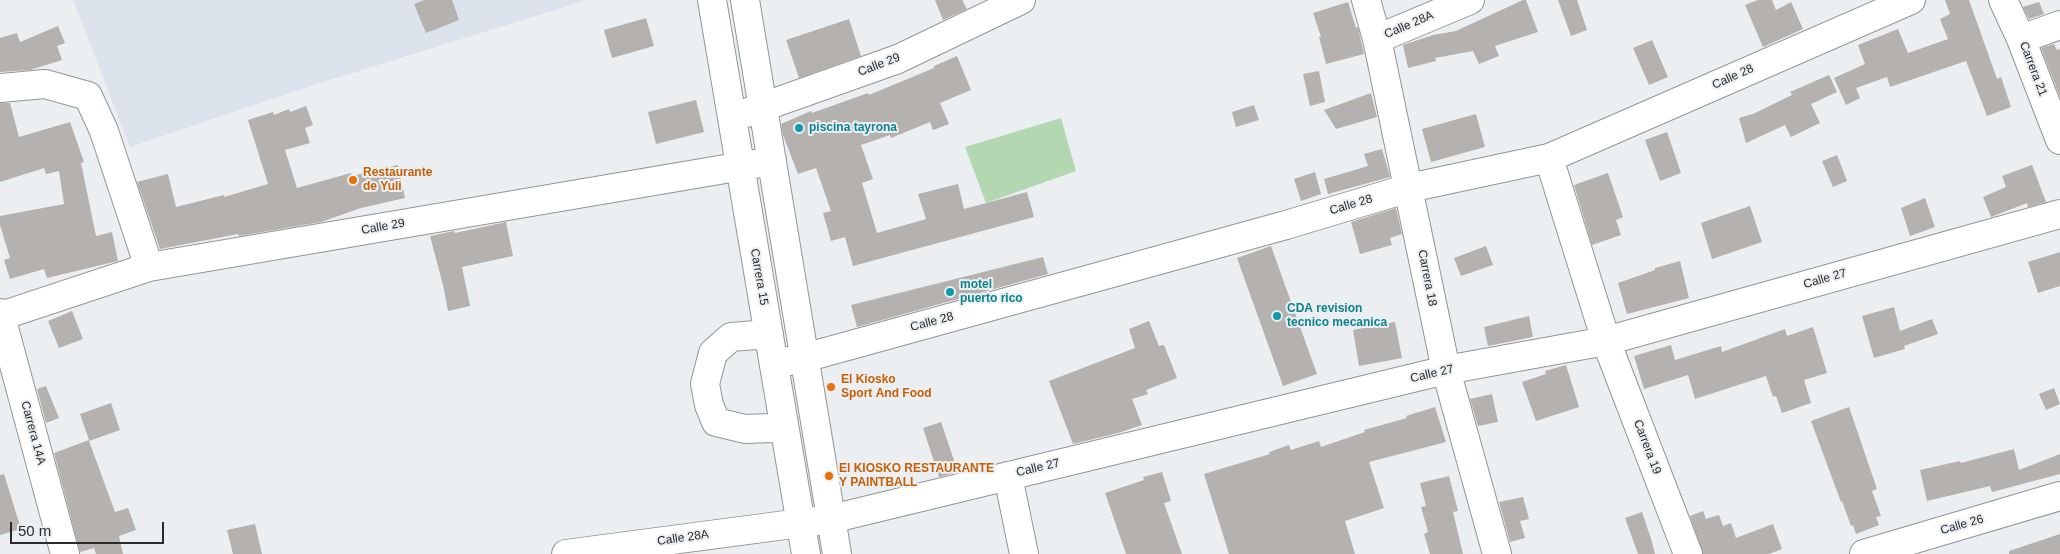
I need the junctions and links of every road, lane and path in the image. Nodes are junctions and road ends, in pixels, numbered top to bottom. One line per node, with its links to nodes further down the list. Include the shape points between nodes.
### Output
1 (712, 0): 13 (street, Carrera 15)
2 (745, 0): 12 (street)
3 (1021, 0): 12 (street, Calle 29, via 898,59)
4 (1366, 0): 9 (street, Carrera 18)
5 (1470, 0): 9 (street, Calle 28A)
6 (1910, 0): 15 (street, Calle 28)
7 (2003, 0): 10 (street, Carrera 21)
8 (2060, 25): 10 (street)
9 (1377, 39): 18 (street, Carrera 18)
10 (2021, 39): 14 (street, Carrera 21)
11 (0, 88): 20 (street, via 45,84 88,96 104,131)
12 (763, 108): 13 (street, Calle 29); 16 (street)
13 (732, 117): 17 (street, Carrera 15)
14 (2060, 140)
15 (1549, 158): 18 (street, Calle 28); 23 (street, Carrera 19)
16 (772, 161): 17 (street, Calle 29); 24 (street)
17 (740, 165): 20 (street, Calle 29); 22 (street, Carrera 15)
18 (1409, 188): 24 (street, Calle 28); 26 (street, Carrera 18)
19 (2060, 214): 23 (street, Calle 27)
20 (149, 267): 21 (street, Calle 29)
21 (0, 315): 27 (street, Carrera 14A)
22 (762, 334): 25 (street, Carrera 15); 28 (street); 28 (street, via 731,337 713,353 705,384 716,422 745,429)
23 (1606, 341): 26 (street, Calle 27); 39 (street, Carrera 19)
24 (804, 358): 25 (street, Calle 28); 31 (street)
25 (774, 364): 28 (street, Carrera 15)
26 (1446, 370): 29 (street, Calle 27); 38 (street, Carrera 18)
27 (9, 380): 33 (street, Carrera 14A)
28 (779, 429): 32 (street, Carrera 15)
29 (1008, 476): 31 (street, Calle 27); 37 (street)
30 (2060, 496): 40 (street, Calle 26)
31 (831, 518): 32 (street, Calle 27); 36 (street)
32 (800, 521): 34 (street, Calle 28A); 35 (street, Carrera 15)
33 (66, 554)
34 (566, 554)
35 (806, 554)
36 (836, 554)
37 (1024, 554)
38 (1497, 554)
39 (1688, 554)
40 (1864, 554)

